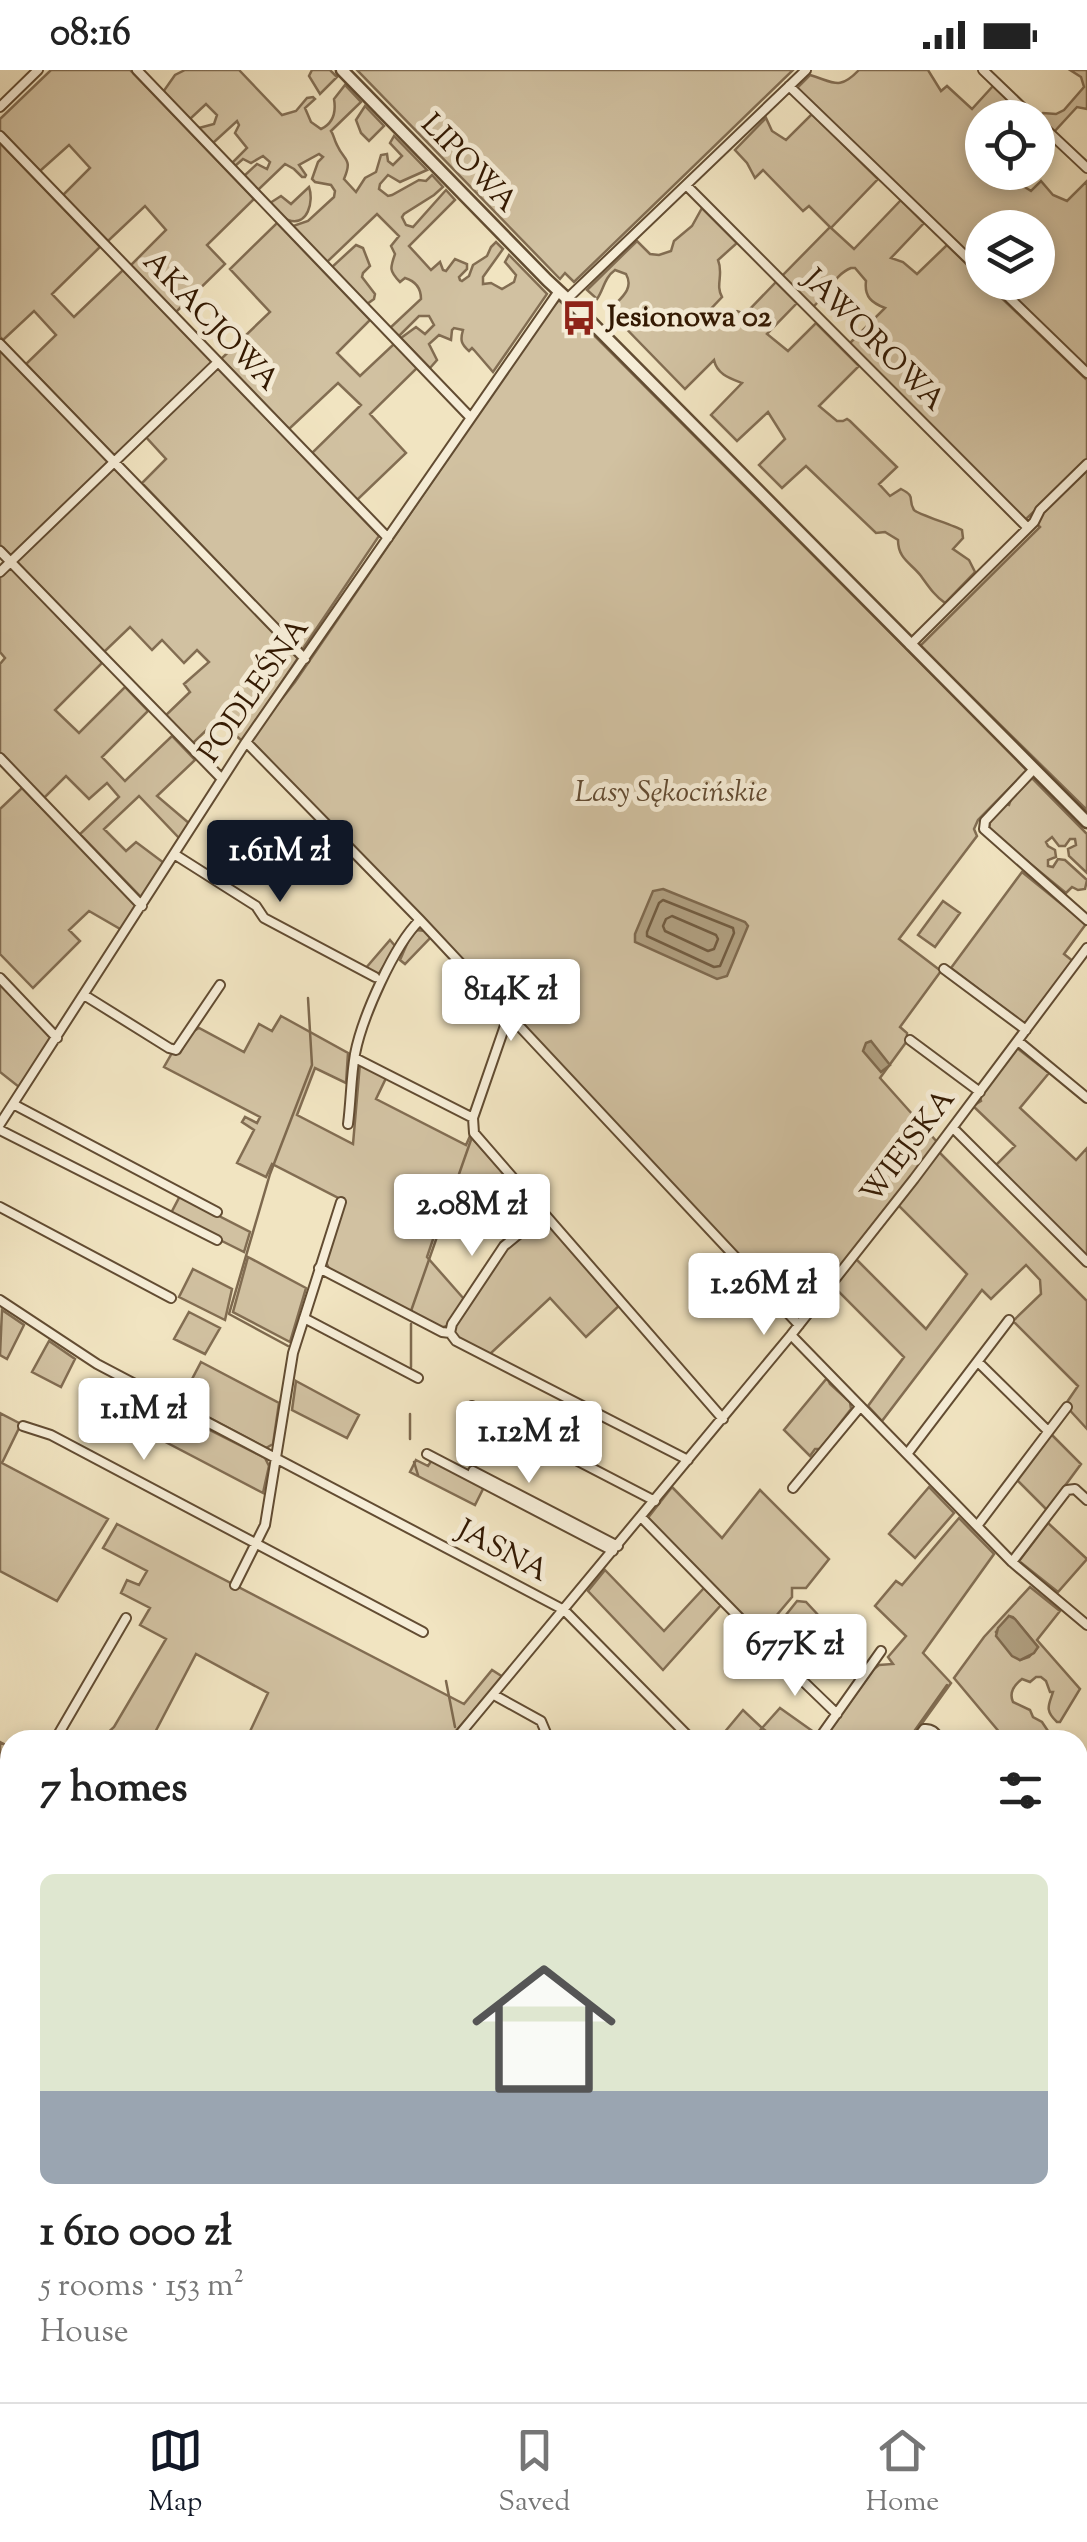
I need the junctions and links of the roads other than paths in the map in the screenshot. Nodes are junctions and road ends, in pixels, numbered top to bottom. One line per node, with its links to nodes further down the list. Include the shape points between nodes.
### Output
1 (38, 70): 8 (street)
2 (136, 70): 19 (street)
3 (342, 70): 14 (street, LIPOWA)
4 (806, 70): 6 (street, PODLEŚNA)
5 (982, 70): 7 (street)
6 (789, 86): 12 (street, PODLEŚNA); 13 (street)
7 (1014, 100)
8 (0, 107)
9 (0, 136): 17 (street, AKACJOWA)
10 (1055, 138): 11 (street)
11 (1087, 168)
12 (686, 185): 14 (street, PODLEŚNA); 22 (street, JAWOROWA)
13 (965, 256)
14 (563, 295): 19 (street, PODLEŚNA); 27 (street, LIPOWA)
15 (1012, 300): 18 (street)
16 (0, 344): 20 (street)
17 (218, 362): 20 (street); 23 (street, AKACJOWA)
18 (1087, 373)
19 (470, 417): 23 (street, PODLEŚNA)
20 (114, 462): 25 (street); 28 (street)
21 (1087, 464): 22 (street)
22 (1028, 528): 27 (street)
23 (388, 538): 28 (street, PODLEŚNA)
24 (0, 551): 25 (street)
25 (10, 562): 26 (street); 32 (street)
26 (0, 572)
27 (910, 645): 31 (street, LIPOWA)
28 (306, 659): 29 (street, PODLEŚNA)
29 (246, 742): 32 (street, PODLEŚNA); 36 (street)
30 (0, 758): 35 (street)
31 (1034, 770): 33 (street, LIPOWA); 37 (street, via 984,829)
32 (222, 779): 34 (street, PODLEŚNA)
33 (1087, 822)
34 (174, 854): 35 (street, PODLEŚNA); 41 (street, via 256,906 264,918)
35 (142, 906): 43 (street, PODLEŚNA)
36 (420, 920): 44 (street); 49 (street, via 382,982)
37 (1087, 920)
38 (1087, 948): 45 (street, WIEJSKA)
39 (944, 969): 45 (street)
40 (0, 978): 46 (street)
41 (375, 978)
42 (220, 985): 43 (street, via 176,1050)
43 (84, 995): 46 (street, PODLEŚNA)
44 (509, 1014): 53 (street); 68 (street)
45 (1026, 1030): 48 (street, WIEJSKA)
46 (57, 1038): 52 (street, PODLEŚNA)
47 (910, 1040): 50 (street)
48 (1018, 1041): 50 (street, WIEJSKA); 51 (street)
49 (355, 1058): 53 (street); 54 (street)
50 (980, 1092): 56 (street, WIEJSKA)
51 (1087, 1098)
52 (13, 1104): 55 (street, PODLEŚNA); 59 (street)
53 (472, 1118): 60 (street, via 474,1133)
54 (348, 1124)
55 (0, 1127): 61 (street)
56 (952, 1128): 62 (street); 68 (street, WIEJSKA)
57 (341, 1202): 63 (street)
58 (0, 1208): 64 (street)
59 (218, 1212)
60 (544, 1214): 69 (street, via 504,1246); 76 (street)
61 (217, 1240)
62 (1087, 1262)
63 (319, 1268): 66 (street); 69 (street)
64 (171, 1298)
65 (0, 1300): 81 (street, JASNA, via 97,1364)
66 (304, 1318): 72 (street); 81 (street)
67 (1009, 1320): 71 (street)
68 (800, 1324): 70 (street, WIEJSKA)
69 (450, 1333): 82 (street)
70 (792, 1335): 75 (street); 76 (street, WIEJSKA)
71 (978, 1362): 78 (street); 80 (street)
72 (418, 1378)
73 (472, 1406): 86 (street)
74 (1067, 1406): 88 (street)
75 (860, 1408): 80 (street); 84 (street)
76 (723, 1418): 82 (street, WIEJSKA)
77 (24, 1426): 89 (street)
78 (1046, 1429)
79 (427, 1454): 90 (street)
80 (907, 1454): 88 (street)
81 (277, 1458): 89 (street); 93 (street, JASNA)
82 (688, 1460): 86 (street, WIEJSKA)
83 (473, 1472): 90 (street)
84 (793, 1488)
85 (1087, 1500): 91 (street, via 1067,1490)
86 (655, 1501): 87 (street, WIEJSKA)
87 (641, 1517): 90 (street, WIEJSKA); 97 (street)
88 (976, 1526): 91 (street)
89 (257, 1544): 92 (street); 96 (street)
90 (615, 1549): 93 (street, WIEJSKA)
91 (1012, 1562): 95 (street)
92 (235, 1586)
93 (564, 1610): 100 (street, WIEJSKA); 105 (street, JASNA)
94 (126, 1618): 102 (street)
95 (1087, 1625)
96 (424, 1632)
97 (767, 1646)
98 (882, 1651): 101 (street)
99 (778, 1657): 101 (street)
100 (494, 1694): 103 (street, WIEJSKA); 104 (street, via 542,1721)
101 (837, 1714): 106 (street)
102 (61, 1730)
103 (463, 1730)
104 (545, 1730)
105 (682, 1730)
106 (825, 1730)

